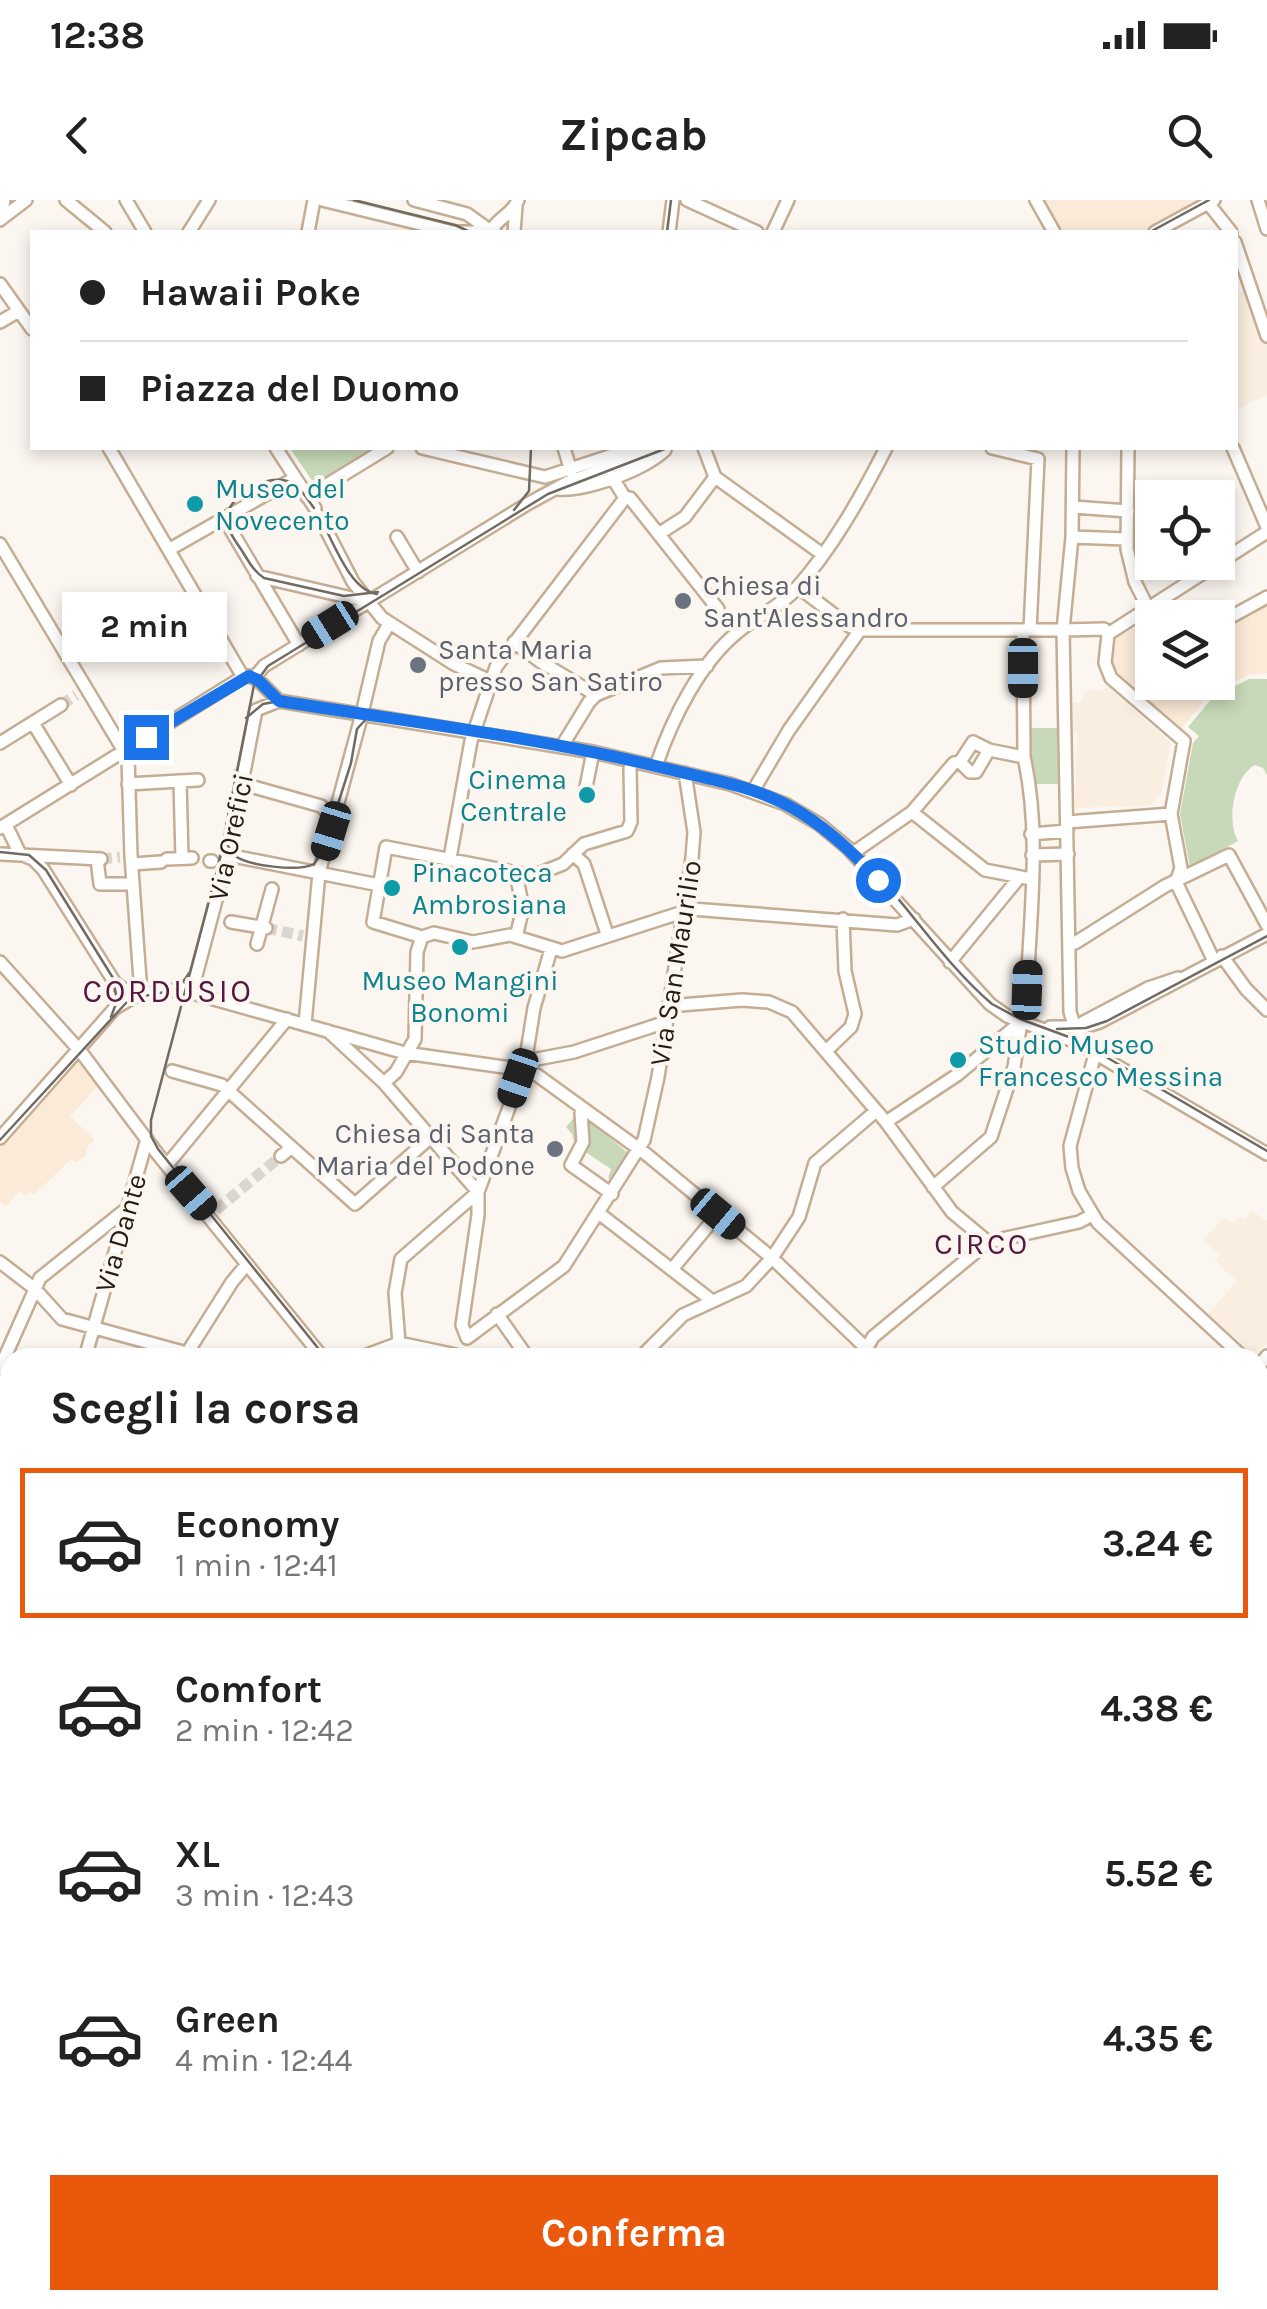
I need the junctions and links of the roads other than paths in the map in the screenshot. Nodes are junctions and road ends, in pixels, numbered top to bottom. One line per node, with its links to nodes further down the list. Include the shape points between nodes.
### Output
1 (7, 200): 2 (street); 16 (street)
2 (26, 200): 16 (street)
3 (66, 200): 18 (street)
4 (126, 200): 19 (street)
5 (209, 200): 20 (street)
6 (322, 200): 15 (street)
7 (673, 200): 26 (street)
8 (687, 200): 27 (street)
9 (788, 200): 28 (street)
10 (1258, 200): 17 (street)
11 (1211, 202): 30 (street); 31 (street)
12 (440, 203): 15 (street); 22 (street, via 436,220); 23 (street)
13 (517, 203): 24 (street); 25 (street)
14 (1040, 206): 29 (street)
15 (412, 213): 21 (street)
16 (0, 220)
17 (1267, 229)
18 (102, 230)
19 (144, 230)
20 (190, 230)
21 (446, 230)
22 (448, 230)
23 (490, 230)
24 (494, 230)
25 (514, 230)
26 (669, 230)
27 (753, 230)
28 (774, 230)
29 (1053, 230)
30 (1158, 230)
31 (1230, 230)
32 (1238, 251): 37 (street)
33 (0, 284): 34 (street)
34 (18, 312): 35 (street); 36 (street)
35 (0, 322)
36 (30, 327)
37 (1267, 336)
38 (109, 450): 70 (street)
39 (279, 450): 56 (street)
40 (385, 450): 60 (street)
41 (430, 450): 53 (street)
42 (565, 450): 52 (street)
43 (650, 450): 51 (street)
44 (661, 450): 54 (street)
45 (705, 450): 55 (street)
46 (885, 450): 71 (street)
47 (1000, 450): 86 (street, via 1038,460)
48 (1073, 450): 61 (street)
49 (1128, 450): 62 (street)
50 (1234, 450): 64 (street)
51 (618, 455): 52 (street); 57 (street)
52 (571, 470): 53 (street)
53 (532, 475): 57 (street); 59 (street)
54 (612, 477): 57 (street); 58 (street)
55 (715, 477): 65 (street, via 685,518); 71 (street)
56 (295, 478): 60 (street); 63 (street)
57 (556, 488): 59 (street)
58 (625, 498): 65 (street); 89 (street)
59 (529, 503): 73 (street)
60 (314, 507): 80 (street)
61 (1072, 507): 62 (street); 67 (street)
62 (1128, 511): 68 (street)
63 (225, 520): 70 (street); 74 (street)
64 (1267, 529): 76 (street)
65 (660, 534): 81 (street)
66 (397, 537): 73 (street)
67 (1072, 537): 68 (street); 87 (street)
68 (1126, 539): 78 (street)
69 (0, 544): 72 (street)
70 (170, 549): 92 (street)
71 (822, 554): 75 (street)
72 (4, 560): 103 (street)
73 (418, 572): 80 (street)
74 (257, 576): 80 (street); 90 (street)
75 (798, 587): 85 (street); 91 (street, via 735,635)
76 (1166, 598): 79 (street)
77 (1267, 598): 82 (street)
78 (1144, 600)
79 (1163, 600)
80 (369, 602): 84 (street); 90 (street)
81 (718, 609)
82 (1235, 615)
83 (1135, 618): 88 (street)
84 (390, 624): 93 (street); 97 (street)
85 (860, 630): 86 (street); 114 (street)
86 (1026, 630): 87 (street); 104 (street)
87 (1063, 630): 88 (street); 118 (street)
88 (1108, 634): 116 (street, via 1111,678 1184,742)
89 (514, 642): 93 (street); 94 (street)
90 (299, 644): 92 (street)
91 (707, 666): 94 (street, via 660,668); 105 (street, via 677,710)
92 (249, 677): 95 (street); 103 (street)
93 (490, 682): 99 (street)
94 (596, 695): 101 (street)
95 (279, 701): 97 (street); 112 (street, Via Orefici, via 253,716)
96 (61, 705): 98 (street)
97 (363, 709): 99 (street); 119 (street)
98 (33, 723): 100 (street); 110 (street)
99 (476, 732): 101 (street); 128 (street)
100 (0, 743)
101 (562, 746): 102 (street)
102 (593, 752): 105 (street); 113 (street)
103 (127, 754): 110 (street); 111 (street)
104 (1024, 758): 115 (street, via 973,742); 120 (street)
105 (656, 766): 107 (street)
106 (630, 768): 123 (street, via 627,831)
107 (685, 773): 114 (street); 137 (street, Via San Maurilio, via 694,832)
108 (198, 780): 109 (street)
109 (180, 781): 111 (street); 129 (street, via 187,858)
110 (71, 784): 117 (street)
111 (128, 784): 129 (street)
112 (243, 784): 119 (street, via 326,808); 126 (street, Via Orefici)
113 (586, 787)
114 (754, 791): 124 (street, via 806,816)
115 (912, 812): 124 (street); 133 (street, via 986,870)
116 (1171, 814): 118 (street); 134 (street, via 1181,868)
117 (3, 826): 122 (street)
118 (1067, 827): 120 (street); 125 (street)
119 (331, 831): 130 (street)
120 (1032, 834): 127 (street)
121 (0, 854): 122 (street)
122 (20, 854): 135 (street, via 99,859 100,884); 153 (street, via 46,873)
123 (573, 854): 131 (street, via 538,875); 143 (street, via 584,864)
124 (854, 854): 140 (street)
125 (1068, 854): 127 (street); 147 (street)
126 (228, 855): 132 (street); 138 (street, Via Orefici)
127 (1032, 855): 133 (street)
128 (450, 858): 131 (street); 136 (street, via 386,847)
129 (128, 859): 135 (street)
130 (319, 873): 132 (street); 136 (street); 163 (street, via 308,936)
131 (516, 874): 145 (street, via 523,908)
132 (275, 876): 142 (street)
133 (1025, 879): 152 (street); 155 (street)
134 (1176, 882): 141 (street, via 1229,855); 147 (street); 150 (street)
135 (132, 884): 156 (street)
136 (379, 884): 146 (street, via 372,922)
137 (682, 910): 139 (street); 143 (street); 157 (street, Via San Maurilio)
138 (221, 919): 142 (street); 154 (street, Via Orefici)
139 (843, 919): 140 (street, via 897,926); 168 (street, via 845,971 856,1014)
140 (914, 919): 152 (street)
141 (1267, 924)
142 (263, 928): 148 (street)
143 (608, 934): 149 (street)
144 (1267, 934): 150 (street)
145 (516, 936): 146 (street, via 473,942 434,933); 149 (street)
146 (422, 937): 169 (street, via 415,1039)
147 (1068, 942): 165 (street)
148 (257, 944)
149 (551, 949): 171 (street)
150 (1218, 959): 159 (street); 165 (street)
151 (0, 962): 167 (street)
152 (950, 962): 162 (street, via 990,1004)
153 (104, 967): 156 (street, via 121,988); 158 (street)
154 (188, 988): 156 (street); 160 (street)
155 (1027, 990)
156 (141, 994): 158 (street)
157 (668, 1006): 161 (street, Via San Maurilio); 168 (street, via 769,1002 792,1012)
158 (114, 1009): 167 (street)
159 (1267, 1010)
160 (287, 1019): 163 (street); 174 (street)
161 (666, 1022): 171 (street, via 532,1060); 181 (street, Via San Maurilio)
162 (1022, 1022): 164 (street); 177 (street); 184 (street, via 991,1136)
163 (305, 1024): 166 (street)
164 (1041, 1027): 165 (street); 170 (street)
165 (1075, 1028): 170 (street)
166 (326, 1029): 169 (street); 173 (street)
167 (80, 1051): 179 (street); 180 (street)
168 (826, 1051): 175 (street)
169 (405, 1053): 171 (street); 173 (street)
170 (1095, 1054): 182 (street); 190 (street, via 1070,1146 1075,1179)
171 (522, 1070): 176 (street); 185 (street)
172 (178, 1072): 174 (street)
173 (384, 1083): 178 (street)
174 (228, 1090): 178 (street, via 352,1202 360,1202); 183 (street)
175 (876, 1110): 177 (street); 192 (street, via 819,1158 800,1217)
176 (581, 1111): 181 (street); 186 (street, via 583,1142 571,1165)
177 (886, 1122): 184 (street)
178 (432, 1136): 185 (street)
179 (0, 1138)
180 (147, 1139): 183 (street); 187 (street, Via Dante)
181 (639, 1150): 186 (street, Via San Maurilio); 189 (street)
182 (1267, 1154)
183 (168, 1165): 194 (street)
184 (932, 1187): 191 (street)
185 (478, 1192): 200 (street, via 462,1325); 201 (street, via 406,1252 396,1282)
186 (612, 1194): 188 (street, Via San Maurilio)
187 (126, 1210): 196 (street, via 40,1278); 199 (street, Via Dante)
188 (600, 1214): 195 (street); 198 (street, Via San Maurilio, via 564,1266)
189 (718, 1214): 192 (street); 195 (street)
190 (1092, 1216): 191 (street); 214 (street)
191 (988, 1242): 213 (street)
192 (772, 1258): 197 (street, via 746,1286); 212 (street)
193 (0, 1262): 196 (street)
194 (248, 1264): 205 (street); 206 (street)
195 (673, 1268): 197 (street)
196 (35, 1290): 199 (street, via 62,1318); 202 (street)
197 (711, 1300): 211 (street, via 682,1315)
198 (496, 1314): 200 (street, Via San Maurilio); 210 (street)
199 (94, 1327): 203 (street, Via Dante); 204 (street, Via Dante)
200 (467, 1338): 209 (street)
201 (400, 1343): 207 (street); 208 (street)
202 (9, 1348)
203 (88, 1348)
204 (164, 1348)
205 (190, 1348)
206 (315, 1348)
207 (386, 1348)
208 (423, 1348)
209 (463, 1348)
210 (521, 1348)
211 (650, 1348)
212 (859, 1348)
213 (868, 1348)
214 (1231, 1348)

